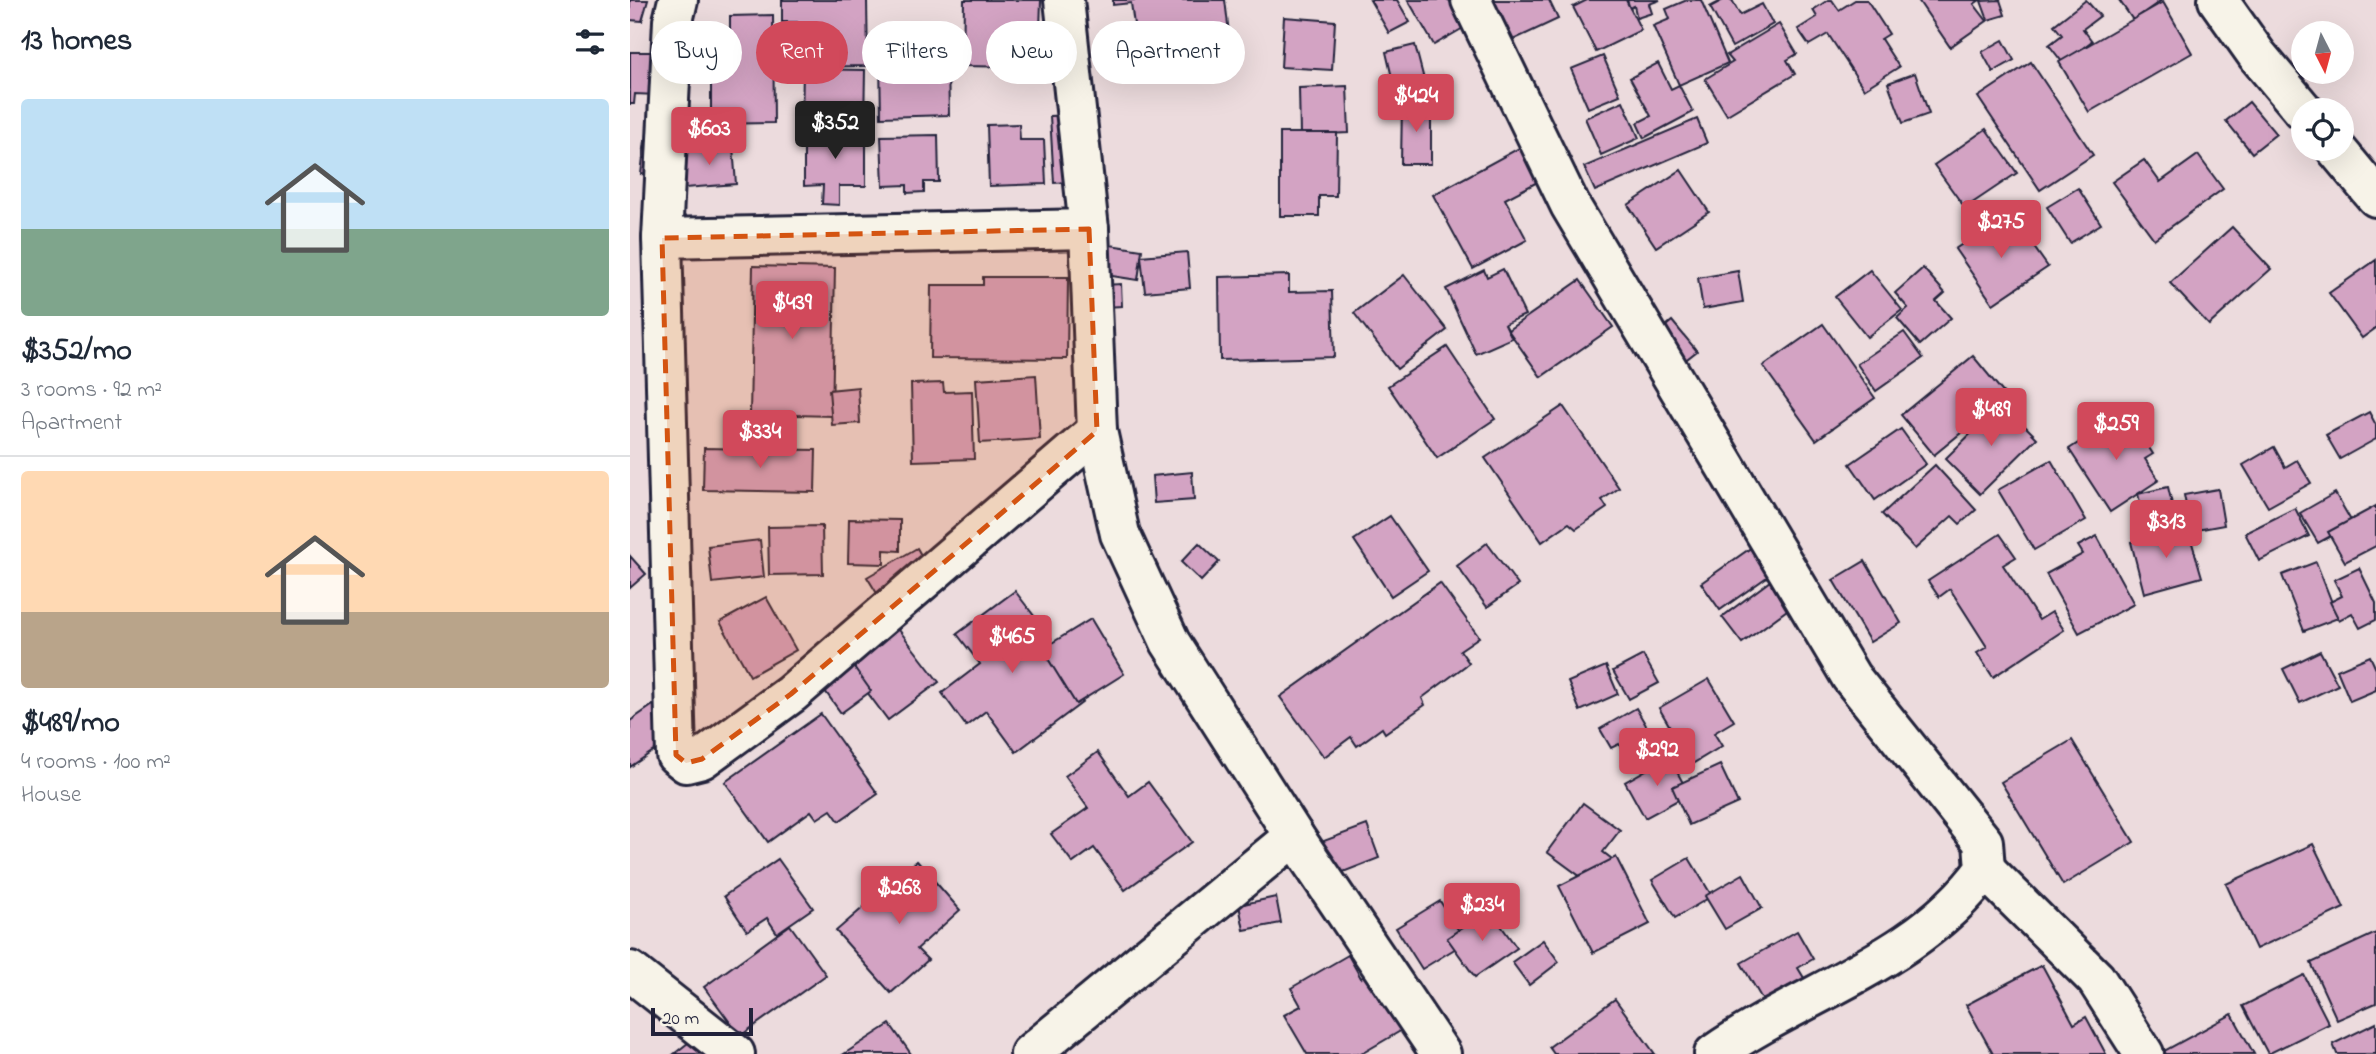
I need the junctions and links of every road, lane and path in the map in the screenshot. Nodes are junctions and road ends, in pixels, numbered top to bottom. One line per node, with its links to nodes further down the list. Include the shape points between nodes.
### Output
1 (678, 0): 9 (street, via 673,20)
2 (1065, 0): 8 (street)
3 (1471, 0): 12 (street, via 1570,205 1685,402 1851,677 1983,842)
4 (2218, 0): 5 (street)
5 (2293, 98)
6 (2346, 161): 7 (street)
7 (2376, 197)
8 (1088, 229): 9 (street); 10 (street)
9 (662, 237): 10 (street, via 676,755 686,762 702,759 791,694)
10 (1097, 431): 11 (street, via 1120,534 1170,642)
11 (1294, 836): 15 (street); 16 (street)
12 (1986, 869): 17 (street, via 1969,892 1900,950); 18 (street, via 2096,979)
13 (630, 971): 14 (street)
14 (735, 1054)
15 (1030, 1054)
16 (1441, 1054)
17 (1714, 1054)
18 (2144, 1054)

